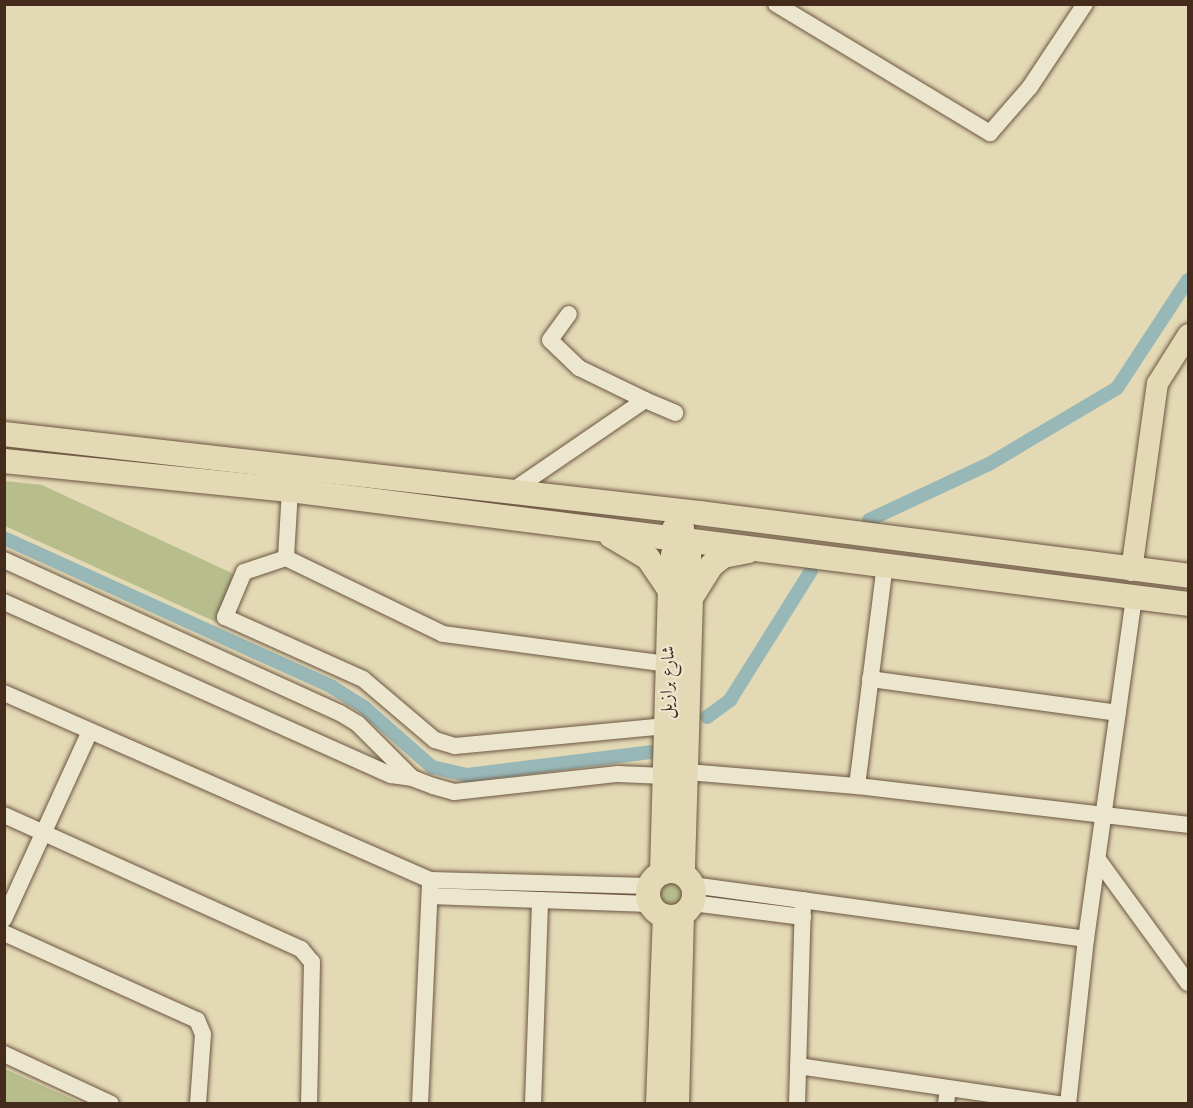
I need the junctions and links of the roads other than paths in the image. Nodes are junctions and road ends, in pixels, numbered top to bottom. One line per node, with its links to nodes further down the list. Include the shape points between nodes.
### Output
1 (776, 4): 2 (street, via 990,134 1030,87)
2 (1085, 4)
3 (569, 314): 5 (street, via 550,340 579,368)
4 (1188, 334): 19 (main road, via 1157,383)
5 (645, 400): 6 (street); 10 (street)
6 (675, 413)
7 (4, 434): 10 (highway)
8 (4, 461): 9 (highway)
9 (290, 490): 13 (highway); 16 (street)
10 (508, 493): 11 (highway)
11 (652, 510): 12 (highway); 14 (highway, via 671,523)
12 (699, 513): 14 (highway, via 684,525); 19 (highway)
13 (595, 530): 14 (highway); 21 (highway, via 632,546)
14 (678, 538): 15 (highway); 21 (highway, via 689,556)
15 (765, 548): 18 (highway); 21 (highway, شارع برازيل, via 723,556)
16 (286, 558): 25 (street, via 443,634); 29 (street, via 244,572 225,617 363,679 435,740 455,746)
17 (4, 560): 32 (street, via 340,712 358,724)
18 (885, 564): 22 (highway); 26 (street)
19 (1131, 570): 20 (highway)
20 (1188, 576)
21 (681, 594): 25 (highway, شارع برازيل); 31 (highway, شارع برازيل)
22 (1134, 597): 24 (highway); 28 (street)
23 (4, 602): 32 (street, via 392,776)
24 (1188, 604)
25 (668, 664): 29 (highway, شارع برازيل)
26 (870, 679): 28 (street); 33 (street)
27 (4, 693): 30 (street)
28 (1118, 713): 35 (street)
29 (666, 726): 31 (highway, شارع برازيل)
30 (89, 733): 37 (street); 39 (street)
31 (676, 774): 32 (street, via 618,774 454,792); 33 (street); 40 (highway, شارع برازيل)
32 (412, 778)
33 (857, 786): 35 (street)
34 (4, 815): 37 (street)
35 (1104, 815): 36 (street); 38 (street)
36 (1188, 825)
37 (42, 833): 44 (street); 53 (street, via 301,949 312,962)
38 (1099, 861): 46 (street); 47 (street)
39 (430, 888): 40 (street); 41 (street); 54 (street)
40 (672, 895): 41 (street); 42 (street); 43 (street); 56 (highway, شارع برازيل); 57 (highway, شارع برازيل)
41 (540, 900): 55 (street)
42 (803, 900): 43 (street); 46 (street)
43 (803, 917): 49 (street)
44 (4, 919)
45 (4, 933): 52 (street, via 197,1020 203,1034)
46 (1086, 939): 60 (street)
47 (1188, 983)
48 (4, 1054): 51 (street)
49 (798, 1066): 50 (street); 58 (street)
50 (947, 1096): 59 (street)
51 (111, 1104)
52 (198, 1104)
53 (309, 1104)
54 (420, 1104)
55 (533, 1104)
56 (658, 1104)
57 (677, 1104)
58 (797, 1104)
59 (1059, 1104)
60 (1068, 1104)

